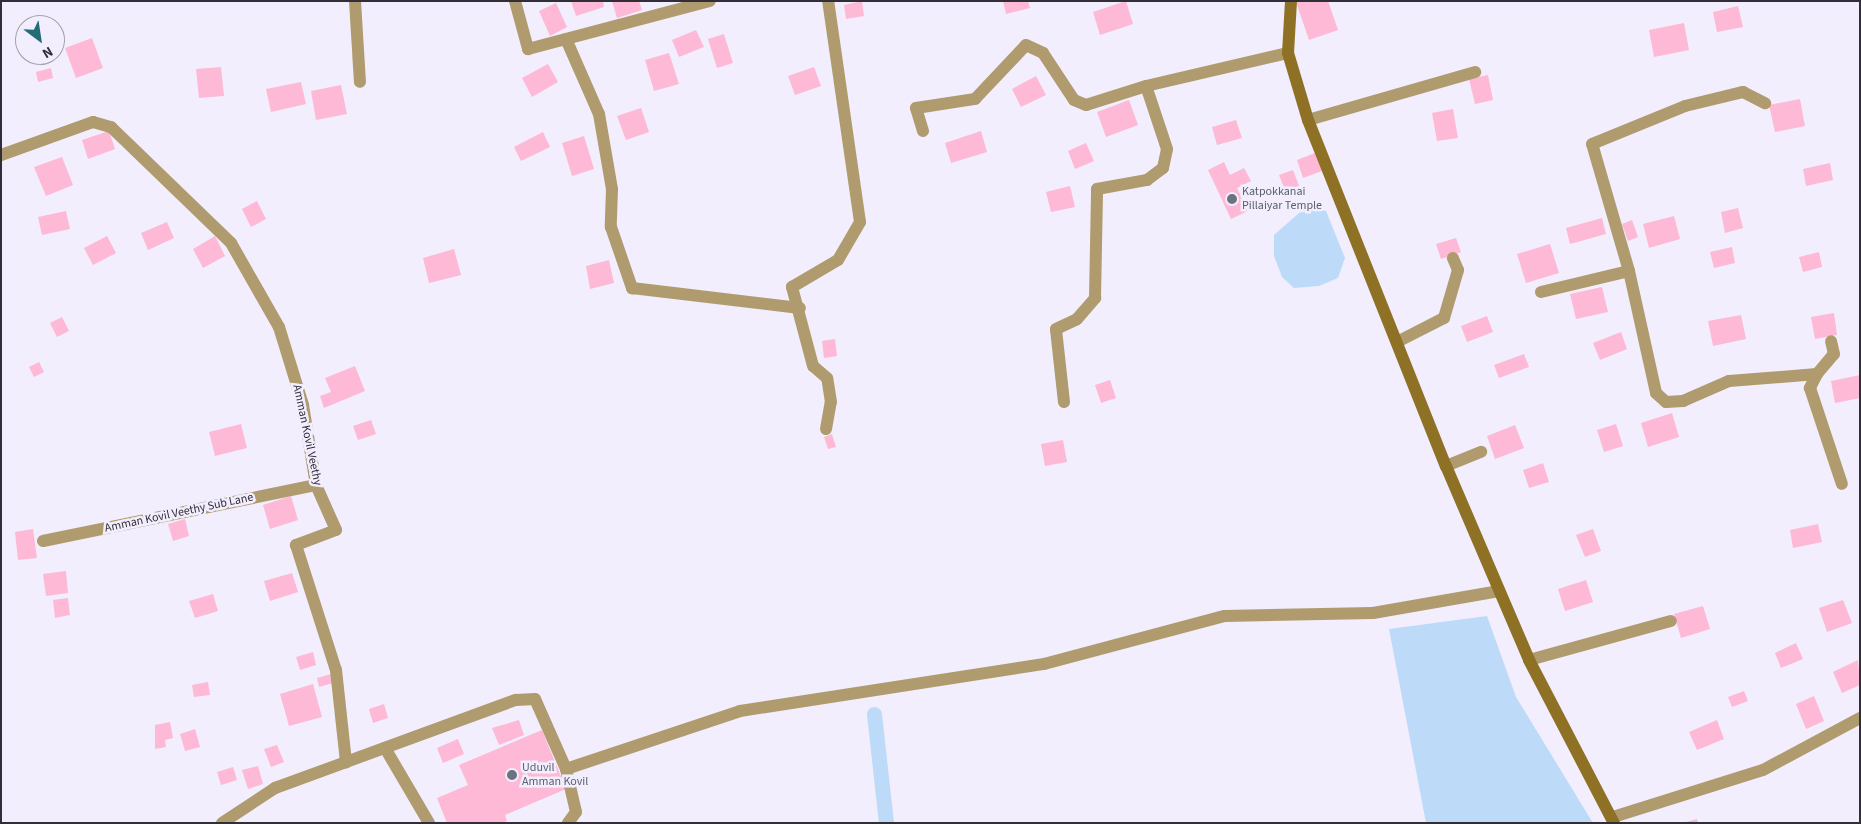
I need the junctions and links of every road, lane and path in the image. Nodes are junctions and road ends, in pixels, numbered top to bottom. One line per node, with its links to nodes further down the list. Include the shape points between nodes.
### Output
1 (356, 1): 9 (street)
2 (515, 1): 6 (street, via 528,49)
3 (710, 1): 6 (street)
4 (828, 1): 18 (street, via 860,222 838,260 792,287)
5 (1291, 1): 7 (street)
6 (566, 39): 18 (street, via 599,114 612,189 611,227 632,288)
7 (1288, 53): 10 (street); 12 (street)
8 (1475, 72): 12 (street)
9 (360, 82)
10 (1146, 86): 13 (street, via 1086,104 1074,100 1043,53 1026,45 974,99 916,108); 22 (street, via 1167,148 1163,168 1147,180 1097,188 1095,298 1077,319 1056,329)
11 (1765, 103): 16 (street, via 1743,92 1685,106 1592,144)
12 (1308, 120): 20 (street)
13 (923, 131)
14 (1, 155): 26 (street, Amman Kovil Veethy, via 93,122 111,127 231,243 279,327 303,405)
15 (1453, 258): 20 (street, via 1458,270 1444,318)
16 (1629, 271): 17 (street); 21 (street, via 1656,393 1666,402 1683,401 1729,381)
17 (1541, 292)
18 (800, 308): 23 (street, via 812,366 827,378 831,402)
19 (1831, 341): 21 (street, via 1834,354)
20 (1396, 342): 25 (street)
21 (1817, 374): 27 (street, via 1810,388)
22 (1064, 402)
23 (826, 429)
24 (1481, 452): 25 (street)
25 (1446, 466): 29 (street)
26 (316, 484): 28 (street, Amman Kovil Veethy Sub Lane); 34 (street, Amman Kovil Veethy, via 336,530 296,545 336,670)
27 (1842, 484)
28 (42, 540)
29 (1499, 591): 31 (street); 35 (street, via 1373,613 1225,616 1044,664 740,711)
30 (1671, 621): 31 (street)
31 (1529, 660): 36 (street)
32 (1860, 718): 36 (street, via 1763,770)
33 (385, 748): 34 (street); 35 (street, via 516,700 534,699); 38 (street)
34 (346, 762): 37 (street, via 276,788)
35 (566, 769): 39 (street, via 576,812)
36 (1614, 820)
37 (222, 823)
38 (429, 823)
39 (568, 823)

